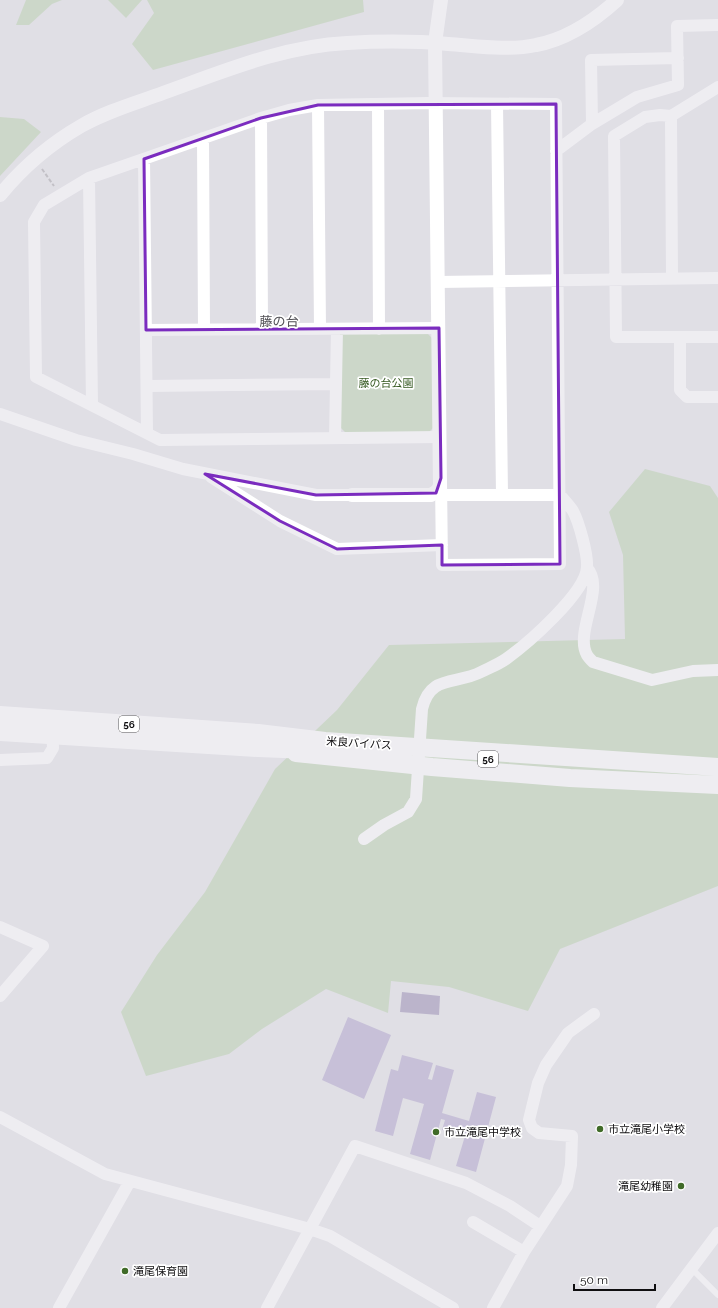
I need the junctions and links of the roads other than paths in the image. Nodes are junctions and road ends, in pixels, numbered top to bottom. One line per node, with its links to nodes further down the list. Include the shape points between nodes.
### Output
1 (441, 0): 4 (street)
2 (617, 0): 4 (street, via 597,18 569,34 536,45 498,47)
3 (718, 25): 5 (street, via 677,26)
4 (435, 43): 7 (street); 18 (street, via 346,43 290,51 260,59 103,115 66,136 35,158)
5 (678, 58): 13 (street, via 678,85 637,97); 13 (street, via 591,60)
6 (718, 87): 11 (street)
7 (436, 103): 8 (street); 9 (street); 24 (street)
8 (378, 104): 10 (street); 29 (street)
9 (496, 104): 15 (street, via 556,104); 23 (street)
10 (318, 105): 12 (street); 27 (street)
11 (671, 116): 20 (street); 22 (street, via 645,117 614,136)
12 (261, 118): 14 (street); 26 (street)
13 (592, 124): 15 (street)
14 (203, 138): 16 (street); 31 (street)
15 (556, 151): 21 (street)
16 (144, 159): 17 (street); 30 (street)
17 (89, 178): 37 (street); 37 (street, via 44,205 34,222 36,377)
18 (0, 195)
19 (718, 278): 20 (street)
20 (672, 279): 22 (street)
21 (558, 280): 22 (street); 23 (street); 47 (street)
22 (615, 280): 32 (street, via 616,337)
23 (499, 281): 24 (street); 46 (street)
24 (438, 282): 25 (street)
25 (439, 328): 29 (street); 40 (street)
26 (262, 329): 27 (street); 31 (street)
27 (320, 329): 28 (street)
28 (337, 329): 29 (street); 34 (street)
29 (379, 329)
30 (146, 330): 31 (street); 35 (street)
31 (204, 330)
32 (680, 337): 33 (street); 36 (street, via 680,390 687,397)
33 (718, 337)
34 (336, 384): 35 (street); 41 (street)
35 (147, 386): 39 (street)
36 (718, 397)
37 (92, 404): 39 (street)
38 (0, 414): 42 (street, via 76,440)
39 (147, 433): 41 (street, via 160,440)
40 (440, 437): 41 (street); 43 (street)
41 (335, 438)
42 (205, 474): 44 (street, via 316,495); 48 (street, via 280,521 336,549)
43 (440, 478): 44 (street, via 439,490 431,495); 45 (street)
44 (352, 495)
45 (441, 495): 46 (street); 48 (street)
46 (502, 495): 47 (street)
47 (560, 495): 48 (street, via 560,564 442,565); 49 (street, via 573,511)
48 (442, 546)
49 (587, 568): 50 (street, via 592,572 593,589 584,641 587,655 593,662 652,680 693,671); 60 (street, via 582,583 572,598 548,623 505,660 479,674 433,687 425,696 416,799 408,812)
50 (718, 670)
51 (0, 716): 52 (main road, 米良バイパス / 56)
52 (52, 727): 53 (main road, 米良バイパス / 56); 54 (main road, 米良バイパス / 56); 56 (street, via 53,748 47,758)
53 (0, 732)
54 (258, 740): 55 (main road, via 333,735); 57 (main road, 米良バイパス / 56, via 325,741); 58 (main road, 米良バイパス / 56, via 391,753); 59 (main road, via 439,768 570,778)
55 (718, 757)
56 (0, 760)
57 (718, 767)
58 (718, 773)
59 (718, 785)
60 (364, 839)
61 (0, 927): 62 (street, via 43,946)
62 (2, 991)
63 (594, 1014): 67 (street, via 568,1033 557,1046 546,1065 532,1106 529,1120 532,1128 538,1133 572,1136 567,1186)
64 (0, 1117): 65 (street, via 105,1174)
65 (130, 1181): 68 (street); 73 (street)
66 (473, 1222): 70 (street)
67 (540, 1226): 68 (street, via 510,1206 466,1183 355,1146); 70 (street)
68 (310, 1229): 74 (street); 75 (street, via 336,1239)
69 (718, 1233): 71 (street)
70 (524, 1252): 76 (street)
71 (692, 1269): 72 (lane); 77 (street)
72 (718, 1295)
73 (59, 1308)
74 (267, 1308)
75 (453, 1308)
76 (493, 1308)
77 (662, 1308)

